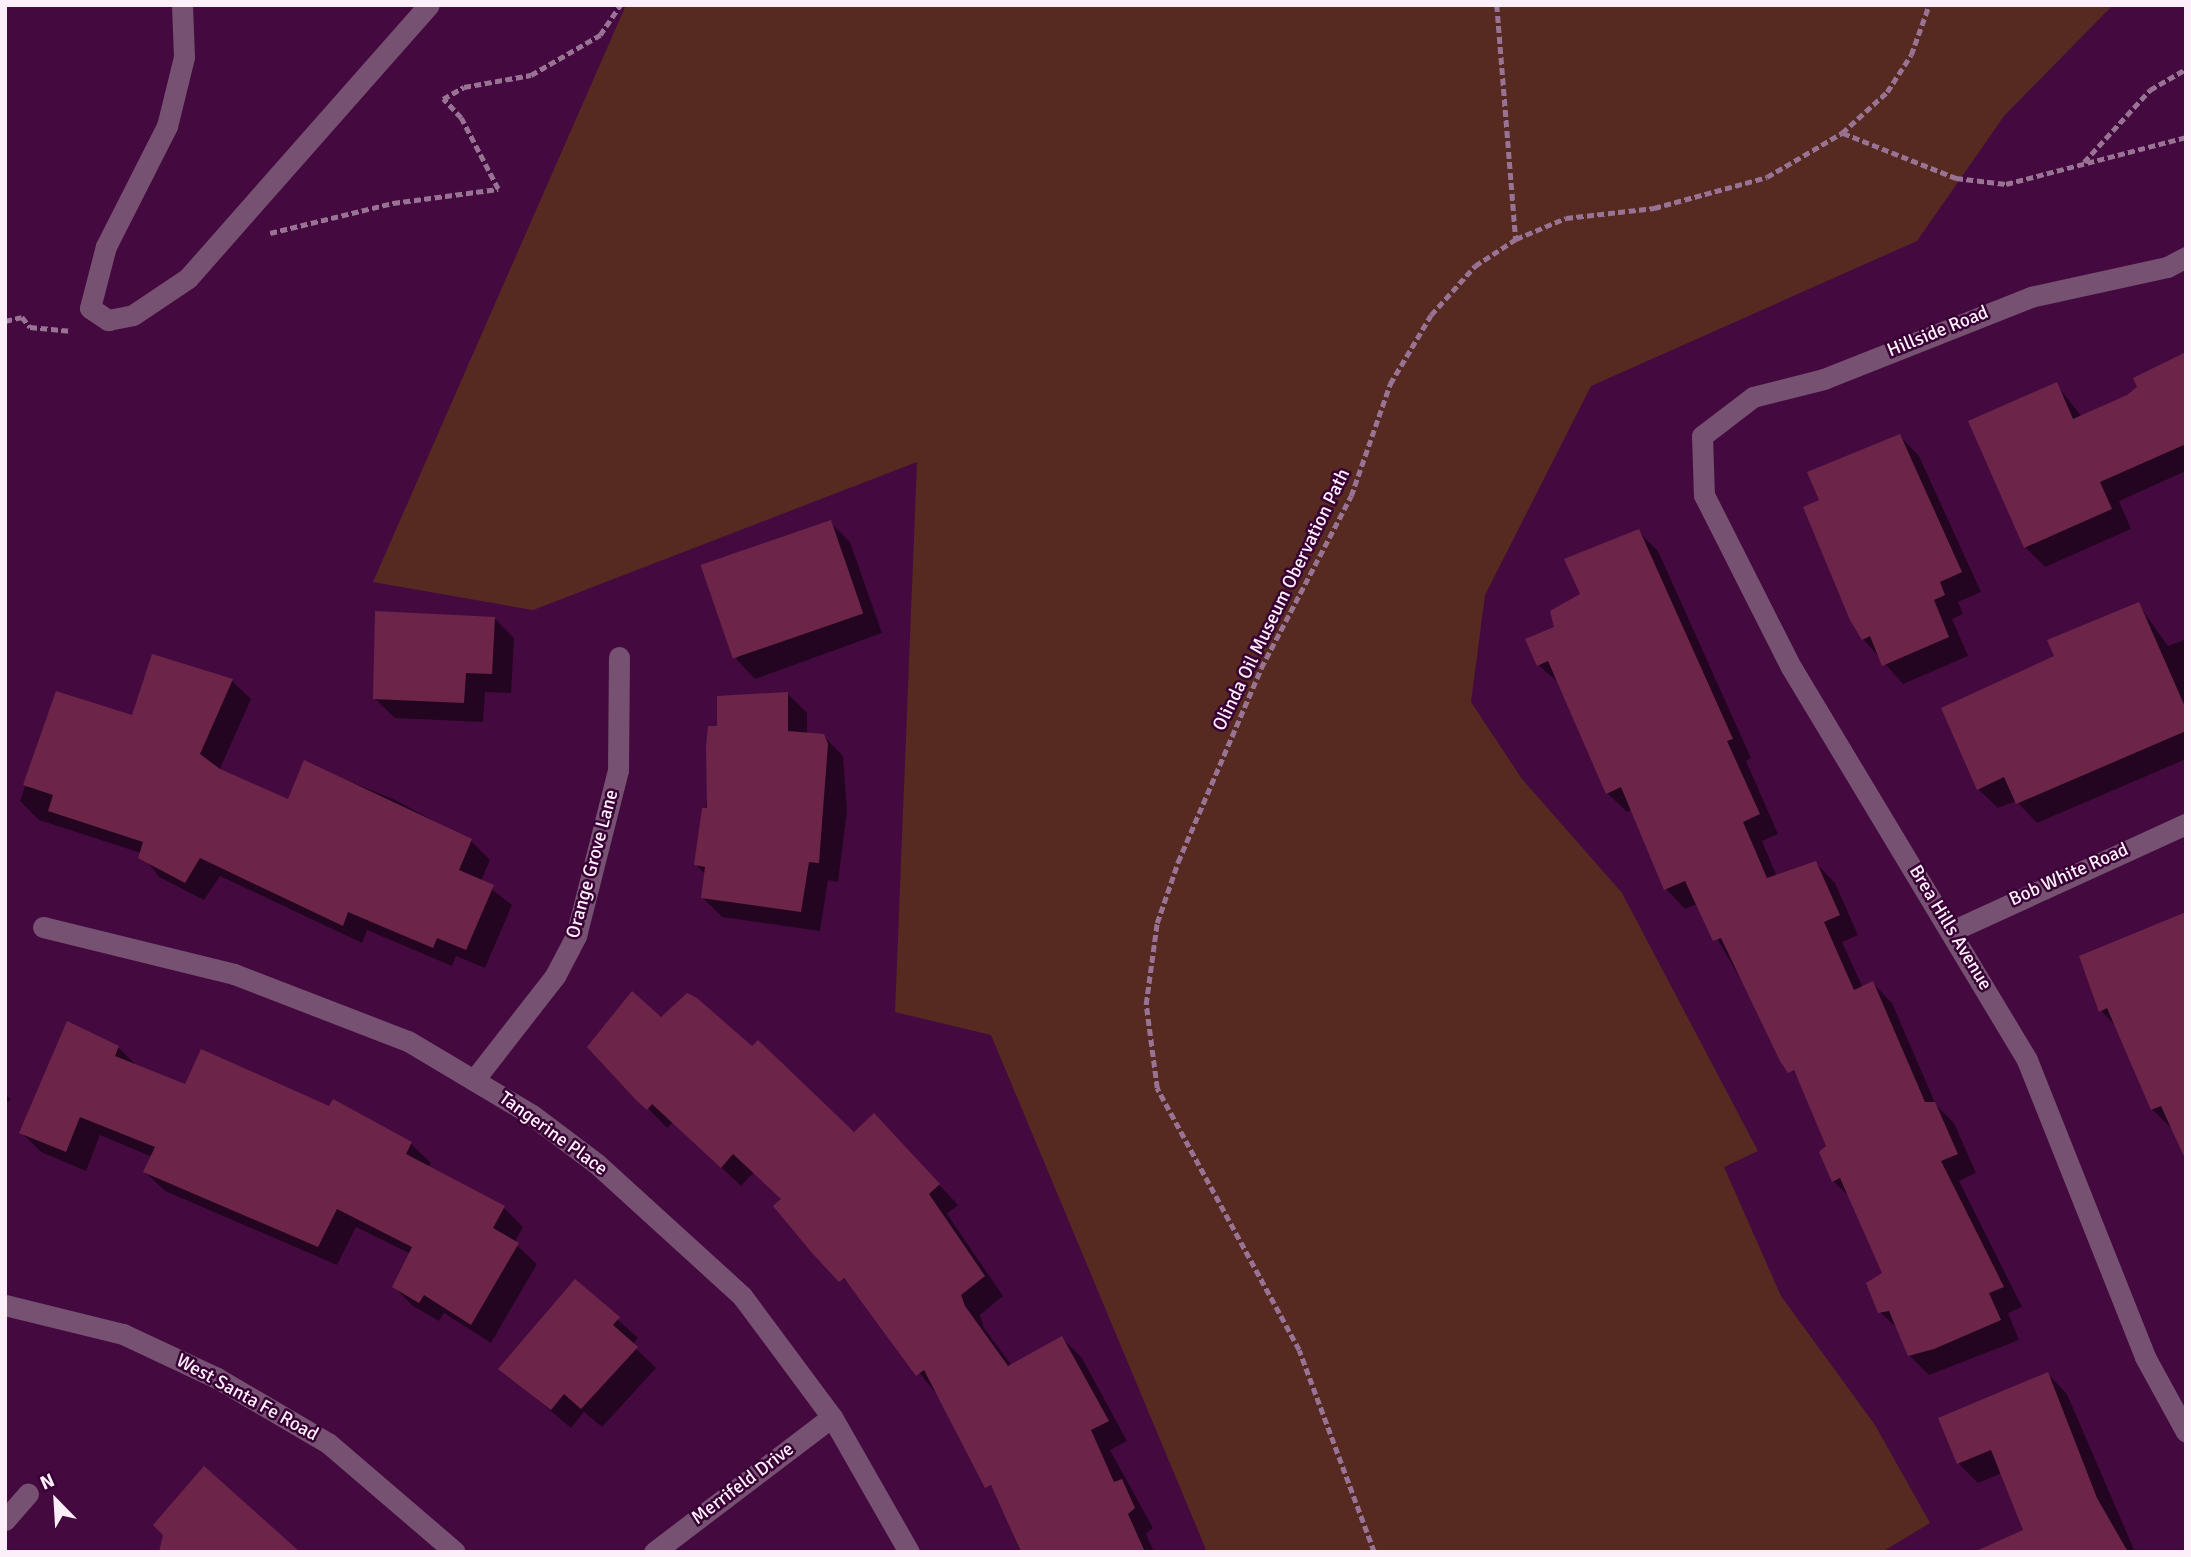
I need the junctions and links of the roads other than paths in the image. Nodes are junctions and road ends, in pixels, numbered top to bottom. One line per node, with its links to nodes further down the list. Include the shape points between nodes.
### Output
1 (183, 5): 2 (street, via 184,57 167,126 106,246 90,308 108,320 133,315 188,278)
2 (429, 5)
3 (2186, 257): 4 (street, Hillside Road, via 2167,267 2031,297 1824,379 1753,397)
4 (1702, 436): 8 (street, Brea Hills Avenue, via 1704,495 1791,667)
5 (619, 657): 9 (street, Orange Grove Lane, via 618,769 576,936 555,976)
6 (2186, 824): 8 (street, Bob White Road)
7 (43, 927): 9 (street, Tangerine Place, via 234,974 408,1041)
8 (1954, 930): 12 (street, Brea Hills Avenue, via 2027,1060 2145,1357)
9 (474, 1080): 11 (street, Tangerine Place, via 564,1139 682,1238 742,1296)
10 (5, 1306): 15 (street, West Santa Fe Road, via 123,1334 217,1378 328,1443)
11 (832, 1417): 16 (street, Merrifeld Drive); 17 (street, Tangerine Place)
12 (2186, 1432)
13 (28, 1494): 14 (street)
14 (5, 1520)
15 (455, 1552)
16 (654, 1552)
17 (909, 1552)

